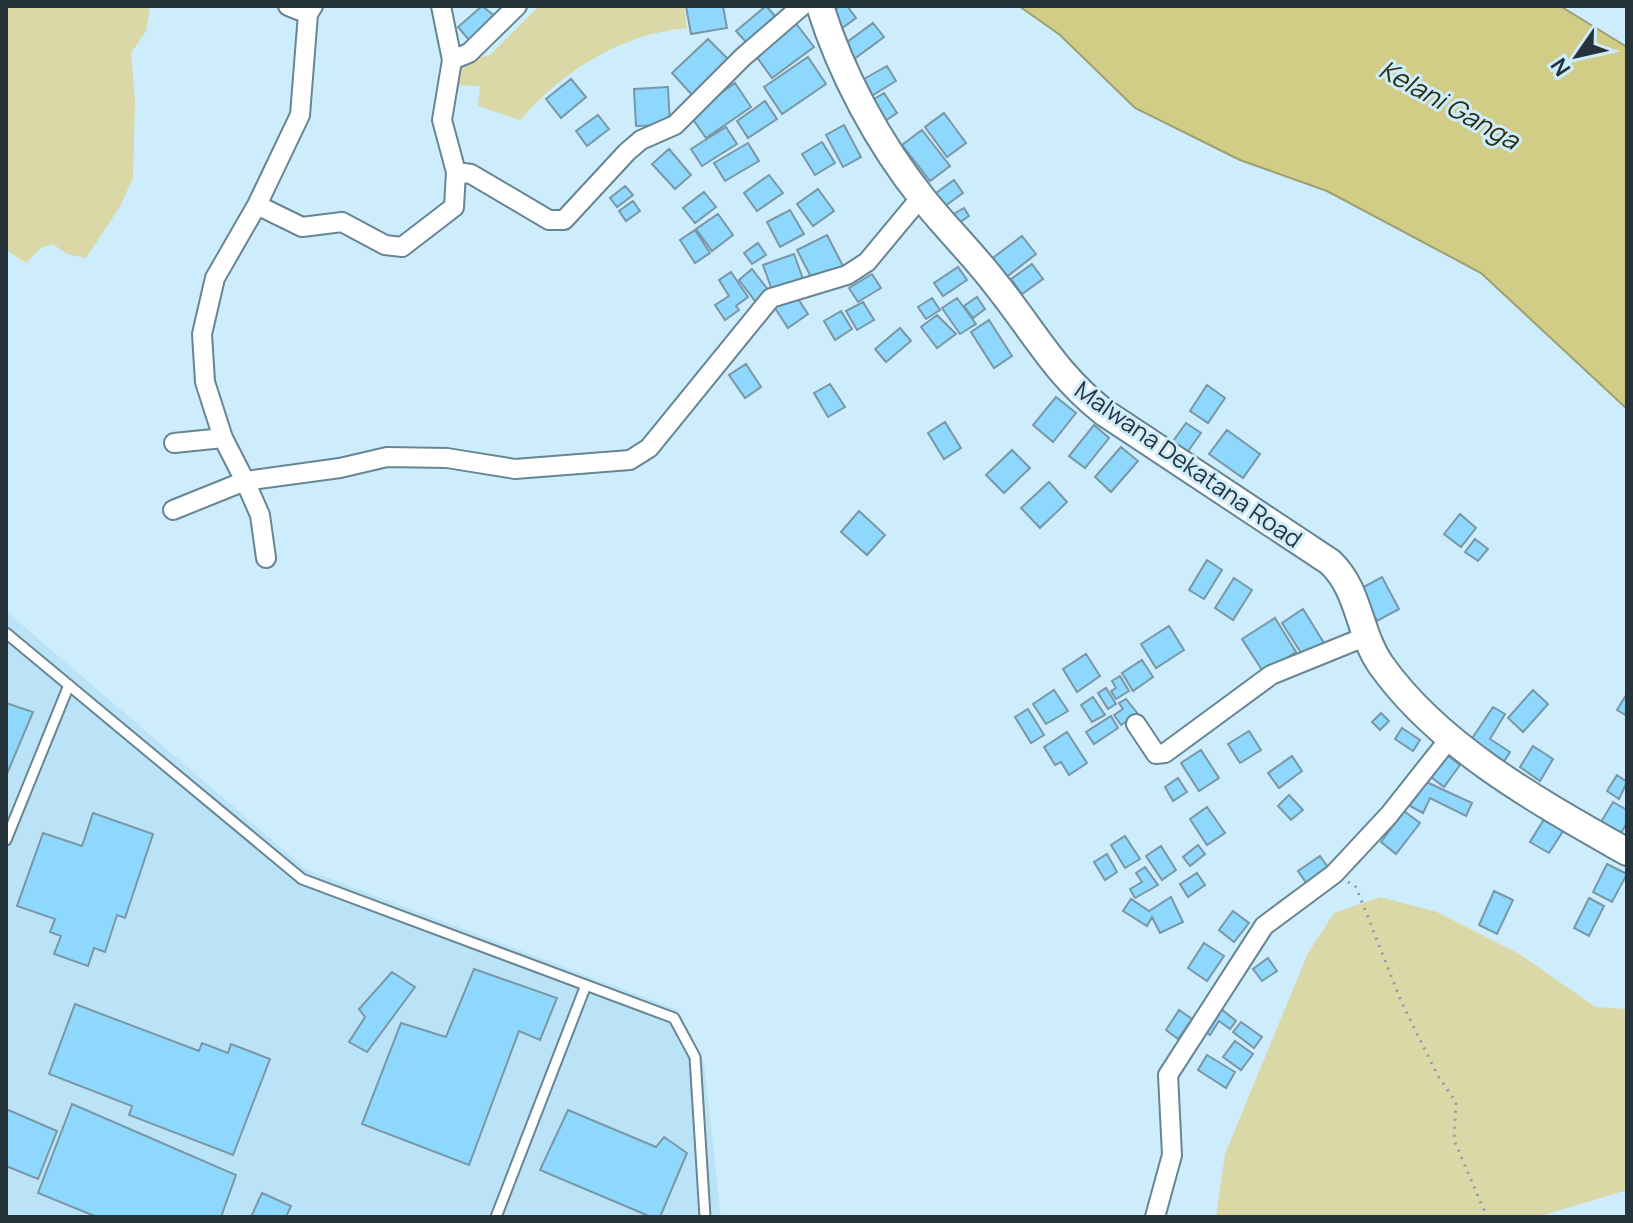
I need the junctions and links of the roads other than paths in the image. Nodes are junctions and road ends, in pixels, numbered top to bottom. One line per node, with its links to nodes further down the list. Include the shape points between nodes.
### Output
1 (288, 6): 6 (street)
2 (441, 6): 7 (street)
3 (517, 6): 7 (street, via 469,53)
4 (802, 6): 8 (street, via 675,125 627,152 564,220 549,220 471,174)
5 (820, 6): 9 (main road, Malwana Dekatana Road, via 875,127)
6 (310, 10): 10 (street, via 300,115)
7 (452, 60): 8 (street, via 442,120)
8 (456, 172): 10 (street, via 454,207 402,247 385,245 342,222 302,227)
9 (921, 197): 13 (street, via 867,262 847,275 771,298 649,448 630,460 515,469 447,458 387,457); 17 (main road, Malwana Dekatana Road, via 996,283 1073,388 1330,562 1352,592)
10 (257, 205): 11 (street, via 215,278 202,334 205,382)
11 (223, 438): 12 (street); 13 (street)
12 (174, 443)
13 (245, 481): 14 (street); 15 (street, via 260,515)
14 (173, 510)
15 (266, 558)
16 (6, 633): 18 (lane)
17 (1367, 636): 19 (street, via 1271,675 1165,753 1156,754); 20 (main road, Malwana Dekatana Road, via 1380,663)
18 (69, 685): 21 (lane); 23 (lane, via 302,879)
19 (1136, 724)
20 (1450, 738): 22 (main road, Malwana Dekatana Road, via 1573,822); 26 (street, via 1334,874 1264,926 1168,1075 1172,1155)
21 (6, 840)
22 (1627, 852)
23 (586, 985): 24 (lane); 25 (lane, via 674,1018 695,1057)
24 (496, 1217)
25 (705, 1217)
26 (1155, 1217)

